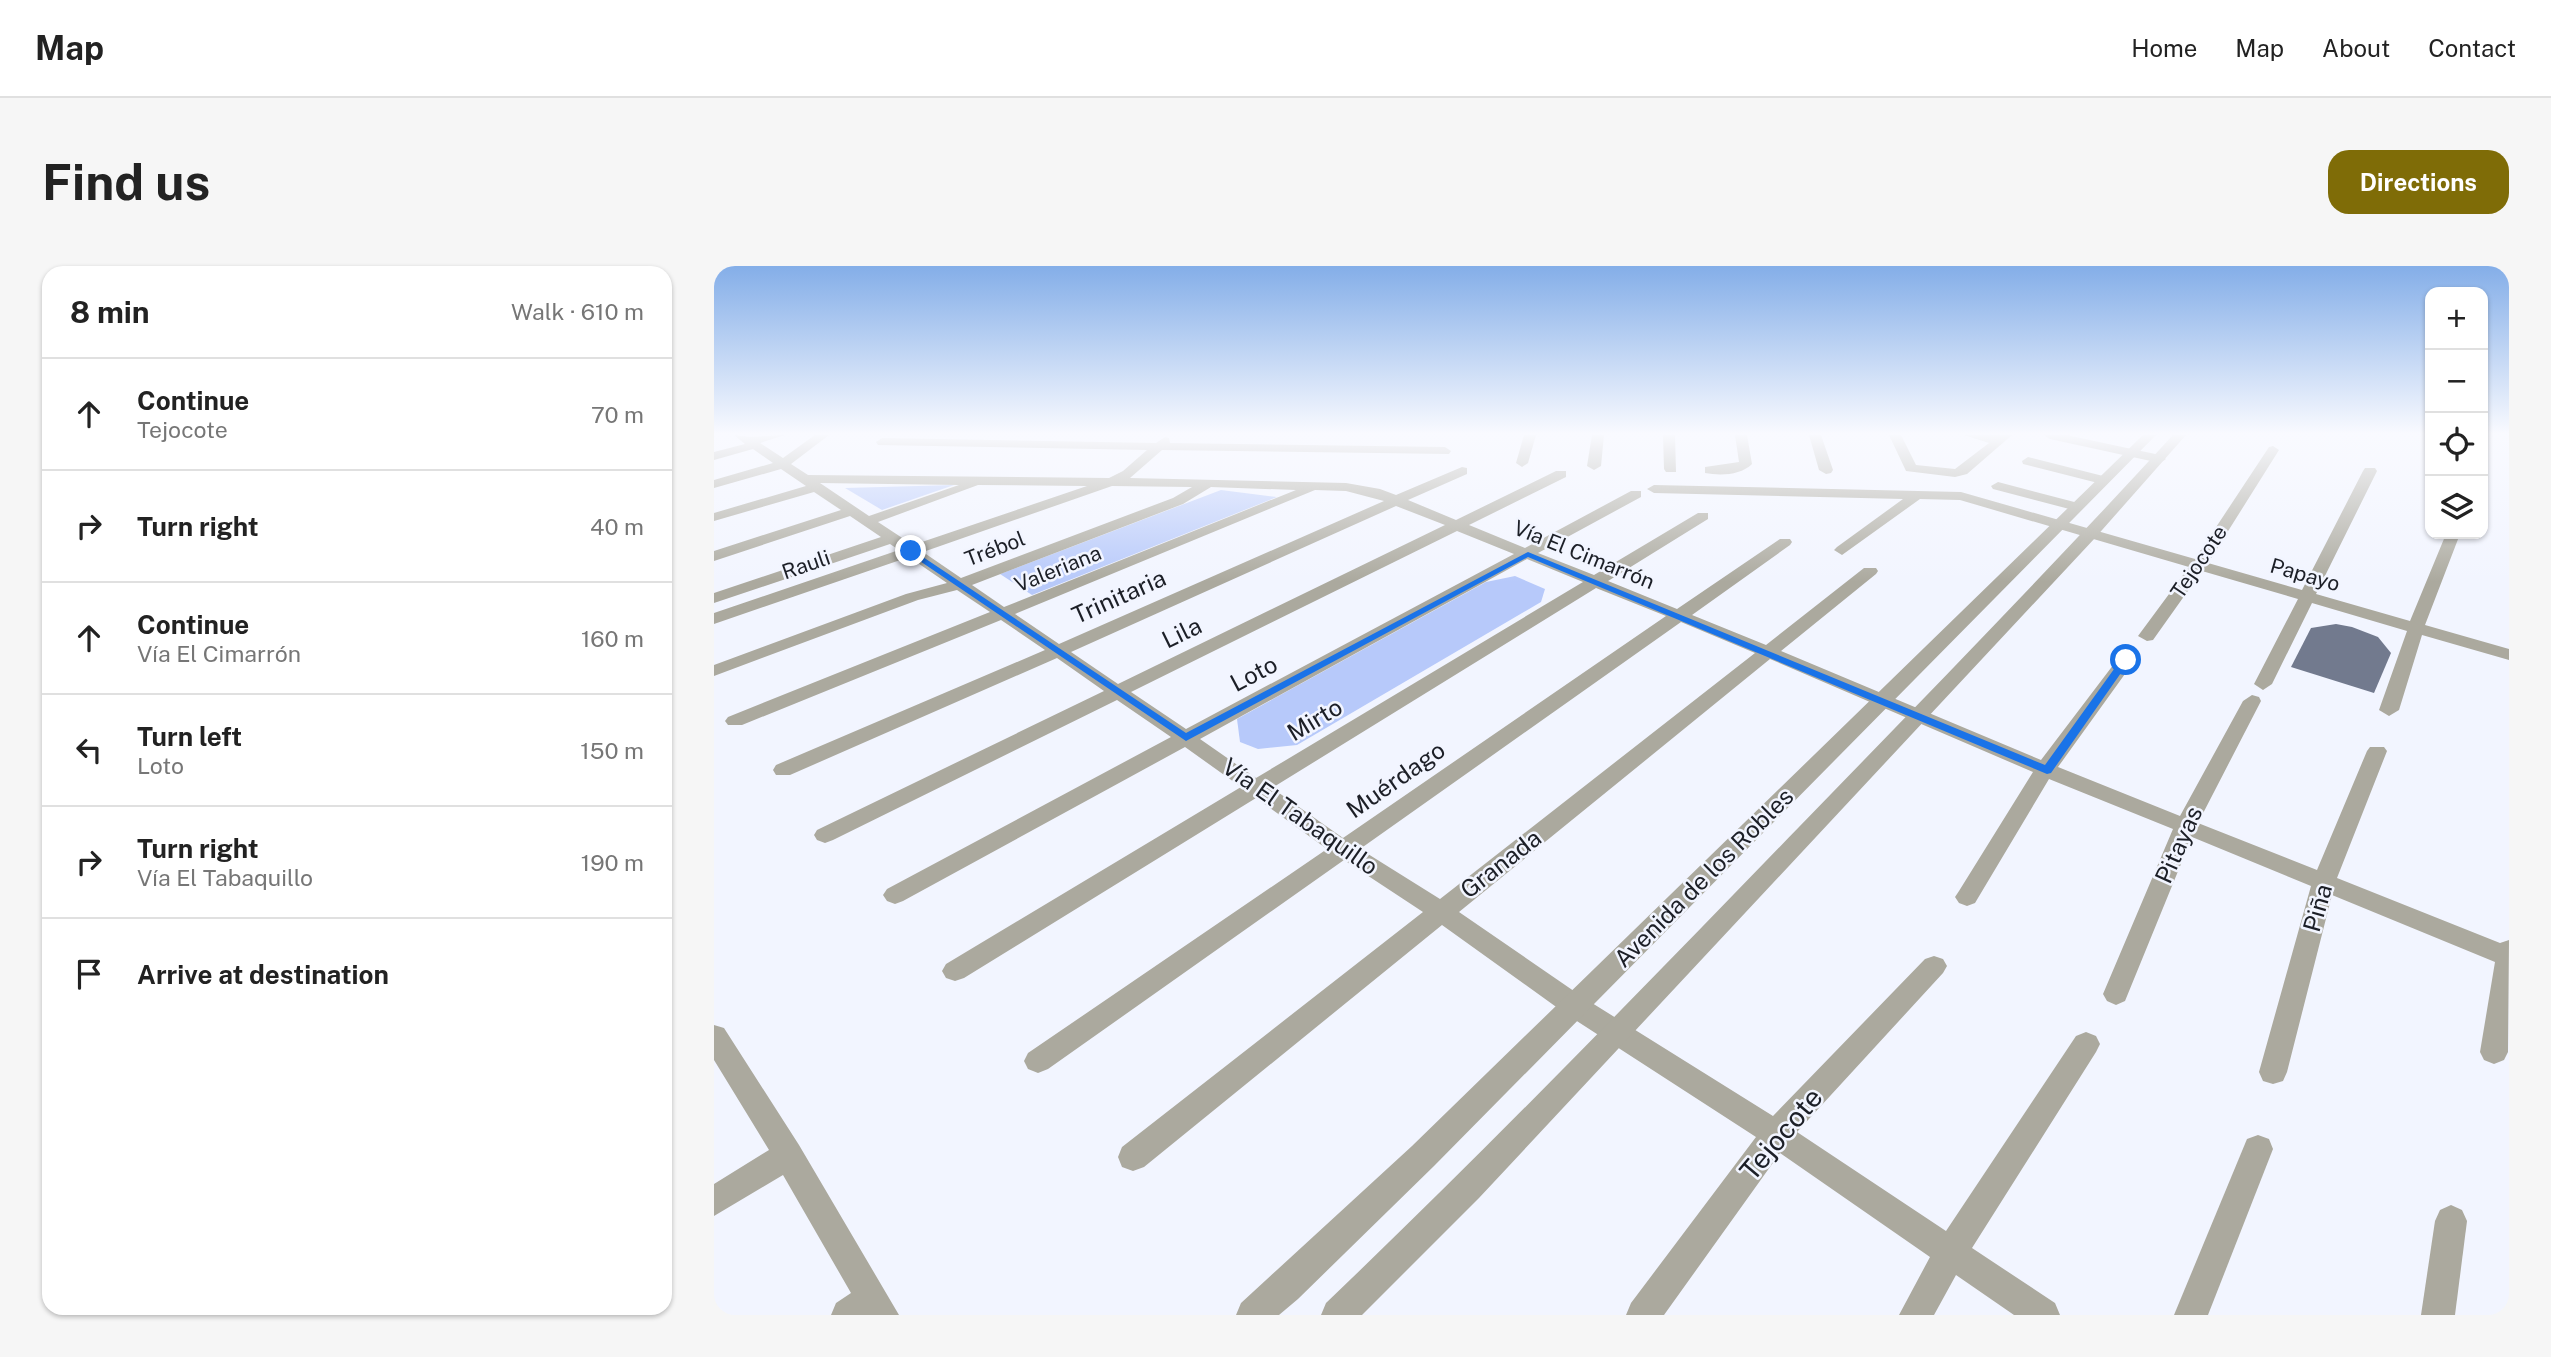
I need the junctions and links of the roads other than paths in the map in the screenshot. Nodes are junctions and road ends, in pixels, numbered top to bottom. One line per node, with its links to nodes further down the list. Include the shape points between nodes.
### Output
1 (807, 484): 21 (street, Vía El Cimarrón)
2 (811, 484): 19 (street, Vía El Tabaquillo)
3 (972, 484): 19 (street)
4 (1105, 484): 29 (street, Rauli)
5 (1207, 484): 35 (street, Trébol, via 1171,504)
6 (1243, 484): 13 (street, Vía El Cimarrón)
7 (1434, 484): 17 (street, Trinitaria)
8 (1541, 484): 22 (street, Lila)
9 (2098, 484): 18 (street, Avenida de los Robles)
10 (2137, 484): 24 (street, Avenida de los Robles)
11 (2251, 484): 32 (street, Tejocote)
12 (2364, 484): 37 (street, Pitayas)
13 (1317, 486): 17 (street, Vía El Cimarrón, via 1362,489); 38 (street, Valeriana)
14 (1998, 486): 18 (street)
15 (1645, 491): 16 (street, Papayo, via 1677,486); 30 (street, Loto)
16 (1917, 495): 23 (street, Papayo, via 1961,496); 28 (street)
17 (1398, 501): 22 (street, Vía El Cimarrón); 43 (street, Trinitaria)
18 (2077, 507): 23 (street, Avenida de los Robles)
19 (860, 516): 25 (street, Vía El Tabaquillo); 31 (street)
20 (1703, 516): 34 (street, Mirto)
21 (714, 517)
22 (1457, 526): 30 (street, Vía El Cimarrón); 48 (street, Lila)
23 (2060, 527): 24 (street, Papayo); 49 (street, Avenida de los Robles)
24 (2090, 535): 32 (street, Papayo); 51 (street, Avenida de los Robles)
25 (893, 538): 29 (street, Vía El Tabaquillo); 36 (street)
26 (2452, 539): 41 (street)
27 (1785, 542): 39 (street, Muérdago)
28 (1842, 550)
29 (911, 551): 35 (street, Vía El Tabaquillo); 40 (street, Rauli)
30 (1528, 554): 34 (street, Vía El Cimarrón); 53 (street, Loto)
31 (714, 556)
32 (2198, 566): 37 (street, Papayo); 42 (street, Tejocote)
33 (1870, 571): 44 (street, Granada)
34 (1593, 581): 39 (street, Vía El Cimarrón); 57 (street, Mirto)
35 (960, 584): 38 (street, Vía El Tabaquillo); 47 (street, Trébol, via 912,597)
36 (714, 598)
37 (2308, 598): 41 (street, Papayo); 58 (street, Pitayas)
38 (1003, 614): 43 (street, Vía El Tabaquillo); 52 (street, Valeriana)
39 (1677, 616): 44 (street, Vía El Cimarrón); 60 (street, Muérdago)
40 (714, 619)
41 (2416, 628): 45 (street, Papayo); 50 (street)
42 (2147, 636)
43 (1057, 652): 48 (street, Vía El Tabaquillo); 55 (street, Trinitaria)
44 (1768, 652): 49 (street, Vía El Cimarrón); 64 (street, Granada)
45 (2509, 654)
46 (2126, 660): 56 (street)
47 (714, 671)
48 (1117, 692): 53 (street, Vía El Tabaquillo); 59 (street, Lila)
49 (1883, 701): 51 (street, Vía El Cimarrón); 69 (street, Avenida de los Robles)
50 (2389, 710)
51 (1917, 715): 56 (street, Vía El Cimarrón); 70 (street, Avenida de los Robles)
52 (735, 721)
53 (1186, 738): 57 (street, Vía El Tabaquillo); 62 (street, Loto)
54 (2377, 751): 61 (street, Piña)
55 (783, 770)
56 (2047, 770): 58 (street, Vía El Cimarrón); 63 (street, via 2027,794)
57 (1256, 787): 60 (street, Vía El Tabaquillo); 67 (street, Mirto)
58 (2186, 825): 61 (street, Vía El Cimarrón); 68 (street, Pitayas)
59 (825, 835)
60 (1343, 849): 64 (street, Vía El Tabaquillo); 74 (street, Muérdago)
61 (2324, 881): 65 (street, Vía El Cimarrón); 75 (street, Piña)
62 (895, 895)
63 (1967, 897)
64 (1441, 912): 69 (street, Vía El Tabaquillo); 79 (street, Granada)
65 (2509, 955): 73 (street)
66 (1934, 966): 76 (street, Tejocote)
67 (955, 971)
68 (2116, 993)
69 (1574, 1006): 70 (street, Vía El Tabaquillo); 84 (street, Avenida de los Robles, via 1414,1165)
70 (1617, 1032): 76 (street, Vía El Tabaquillo); 85 (street, Avenida de los Robles)
71 (716, 1044): 78 (street)
72 (2086, 1044): 82 (street)
73 (2494, 1052)
74 (1038, 1061)
75 (2273, 1072)
76 (1776, 1134): 82 (street, Vía El Tabaquillo); 86 (street, Tejocote)
77 (2258, 1149): 89 (street)
78 (788, 1155): 80 (street); 83 (street)
79 (1133, 1157)
80 (714, 1201)
81 (2451, 1221): 90 (street)
82 (1950, 1253): 87 (street); 88 (street, Vía El Tabaquillo)
83 (867, 1309)
84 (1252, 1315)
85 (1338, 1315)
86 (1643, 1315)
87 (1916, 1315)
88 (2043, 1315)
89 (2191, 1315)
90 (2438, 1315)

